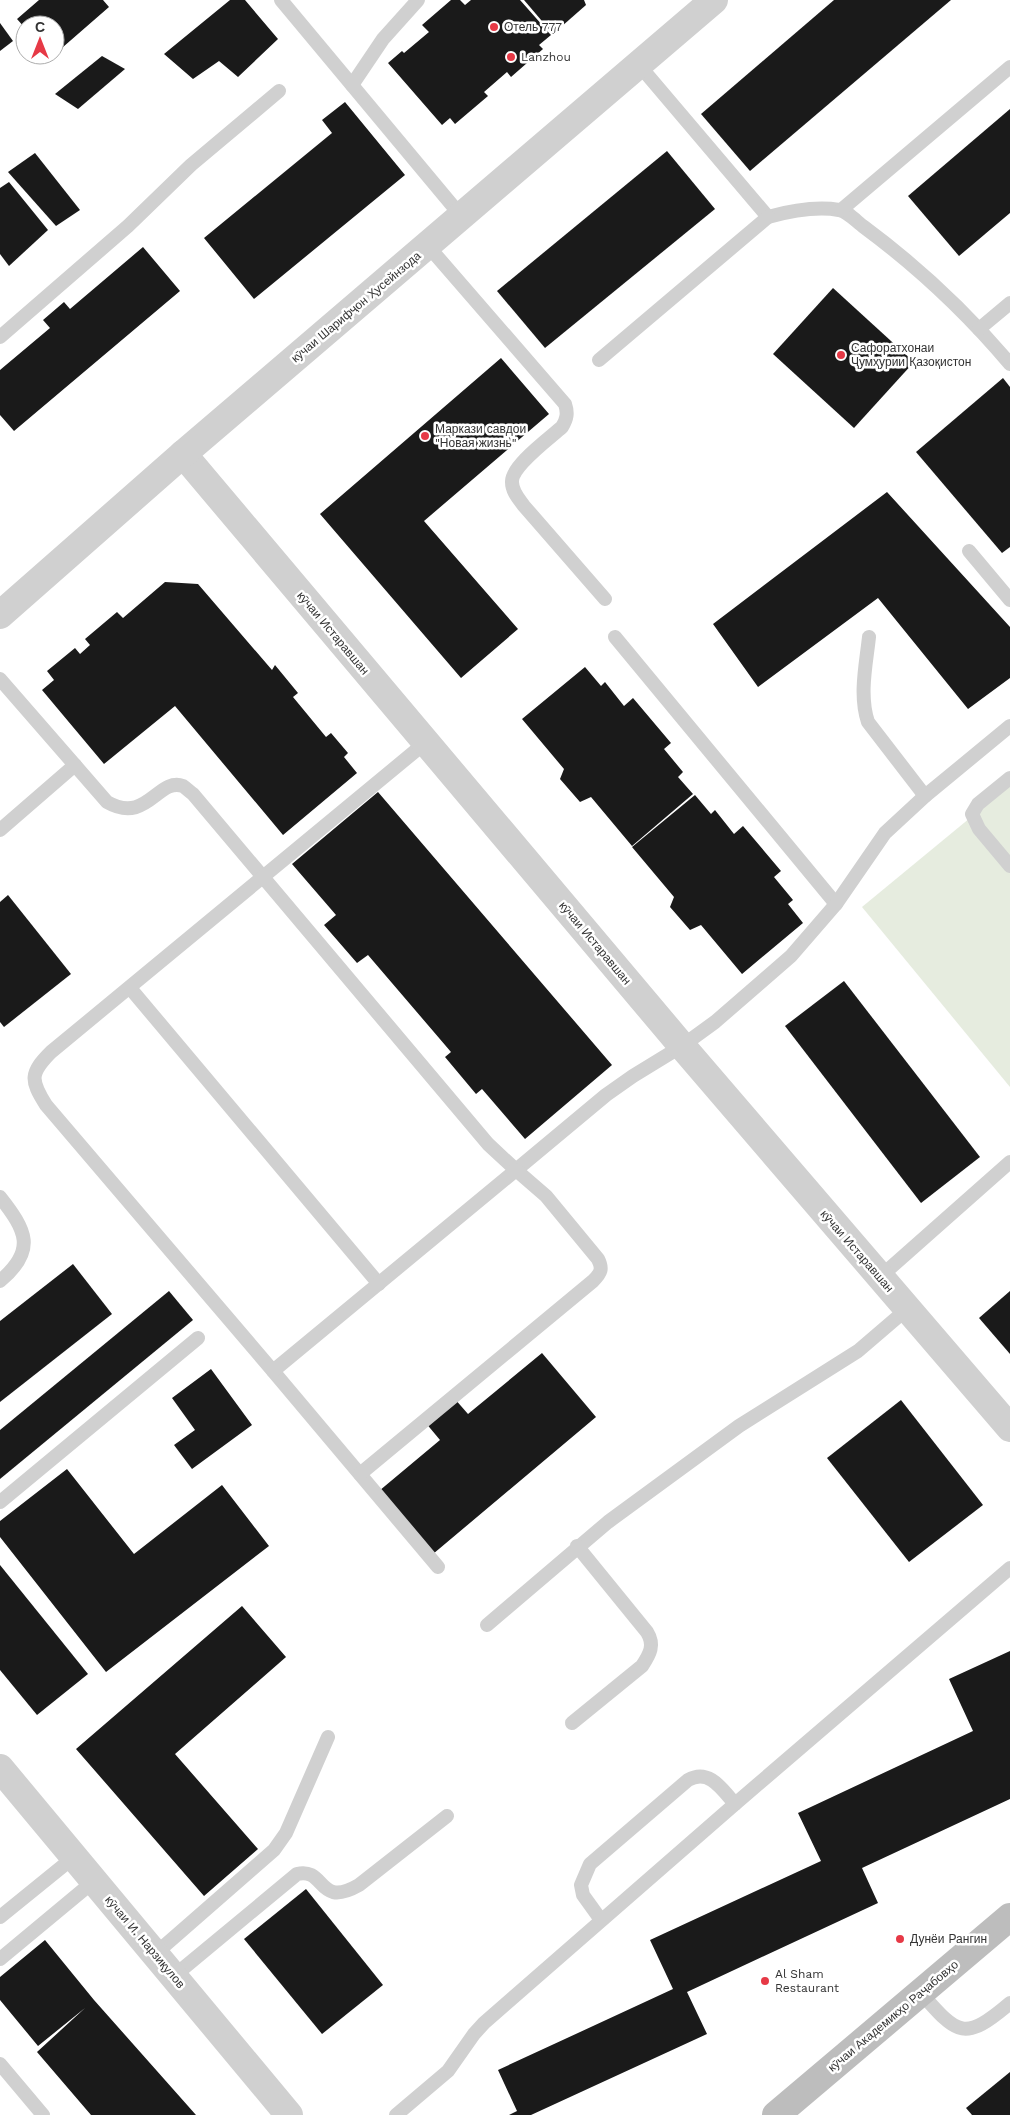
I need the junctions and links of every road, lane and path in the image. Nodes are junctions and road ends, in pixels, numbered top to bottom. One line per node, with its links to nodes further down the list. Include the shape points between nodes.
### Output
1 (281, 0): 6 (lane)
2 (418, 0): 6 (lane, via 383,39)
3 (714, 0): 4 (street, кӯчаи Шарифҷон Ҳусейнзода)
4 (639, 65): 9 (street, кӯчаи Шарифҷон Ҳусейнзода); 10 (lane)
5 (1010, 67): 8 (lane)
6 (352, 85): 9 (lane)
7 (279, 91): 14 (lane, via 191,165 128,226)
8 (841, 210): 10 (lane, via 796,210); 13 (lane, via 913,267)
9 (462, 217): 11 (street, кӯчаи Шарифҷон Ҳусейнзода)
10 (768, 217): 15 (lane)
11 (428, 246): 17 (street, кӯчаи Шарифҷон Ҳусейнзода); 19 (lane, via 565,404 566,420 562,427 513,473 514,492)
12 (1010, 303): 13 (lane)
13 (979, 329): 16 (lane)
14 (0, 337)
15 (599, 360)
16 (1010, 364)
17 (183, 454): 21 (street, кӯчаи Шарифҷон Ҳусейнзода); 26 (street, кӯчаи Истаравшан)
18 (969, 551): 20 (lane)
19 (605, 599)
20 (1010, 600)
21 (4, 602)
22 (615, 637): 33 (lane)
23 (869, 637): 29 (lane, via 863,697 868,722)
24 (0, 679): 27 (lane)
25 (1010, 726): 29 (lane)
26 (425, 743): 32 (lane); 35 (street, кӯчаи Истаравшан)
27 (75, 765): 30 (lane); 32 (lane, via 107,802 118,808 140,806 166,789 183,786)
28 (1010, 778): 31 (lane, via 978,804 972,814 979,829)
29 (925, 796): 33 (lane, via 885,833)
30 (0, 830)
31 (1010, 866)
32 (264, 878): 34 (lane); 37 (lane, via 488,1144)
33 (836, 904): 35 (lane, via 790,956)
34 (130, 988): 41 (lane); 44 (lane, via 41,1062 33,1080 46,1105)
35 (682, 1046): 37 (lane, via 606,1095); 39 (street, кӯчаи Истаравшан)
36 (1010, 1162): 39 (lane)
37 (516, 1170): 41 (lane); 46 (lane, via 546,1196 598,1259 602,1266 601,1274)
38 (0, 1197): 40 (lane, via 17,1218 24,1240 18,1264)
39 (880, 1277): 42 (street, кӯчаи Истаравшан)
40 (0, 1281)
41 (379, 1284): 44 (lane)
42 (907, 1309): 45 (street, кӯчаи Истаравшан); 48 (lane, via 858,1351 739,1426)
43 (198, 1338): 47 (lane)
44 (274, 1371): 46 (lane)
45 (1010, 1428)
46 (360, 1474): 49 (lane)
47 (0, 1502)
48 (577, 1546): 51 (lane); 52 (lane, via 647,1632 652,1639 652,1647 642,1666)
49 (438, 1568)
50 (1010, 1568): 55 (lane)
51 (487, 1625)
52 (572, 1723)
53 (328, 1737): 62 (lane, via 286,1833 274,1850)
54 (0, 1768): 57 (street, кӯчаи И. Нарзиқулов)
55 (735, 1804): 61 (lane); 61 (lane, via 718,1784 706,1776 697,1775 590,1864 581,1885 583,1895)
56 (447, 1816): 64 (lane, via 348,1891 332,1892 310,1874 297,1874)
57 (74, 1857): 58 (street, кӯчаи И. Нарзиқулов); 59 (lane)
58 (94, 1880): 62 (street, кӯчаи И. Нарзиқулов); 63 (lane)
59 (0, 1917)
60 (1010, 1917): 65 (street, кӯчаи Академикҳо Раҷабовҳо)
61 (601, 1920): 70 (lane, via 484,2023 448,2071)
62 (156, 1954): 64 (street, кӯчаи И. Нарзиқулов)
63 (0, 1959)
64 (174, 1976): 69 (street, кӯчаи И. Нарзиқулов)
65 (921, 1993): 66 (lane, via 944,2019 965,2029 992,2019); 71 (street, кӯчаи Академикҳо Раҷабовҳо)
66 (1010, 2003)
67 (0, 2064): 68 (lane)
68 (43, 2115)
69 (289, 2115)
70 (396, 2115)
71 (776, 2115)

